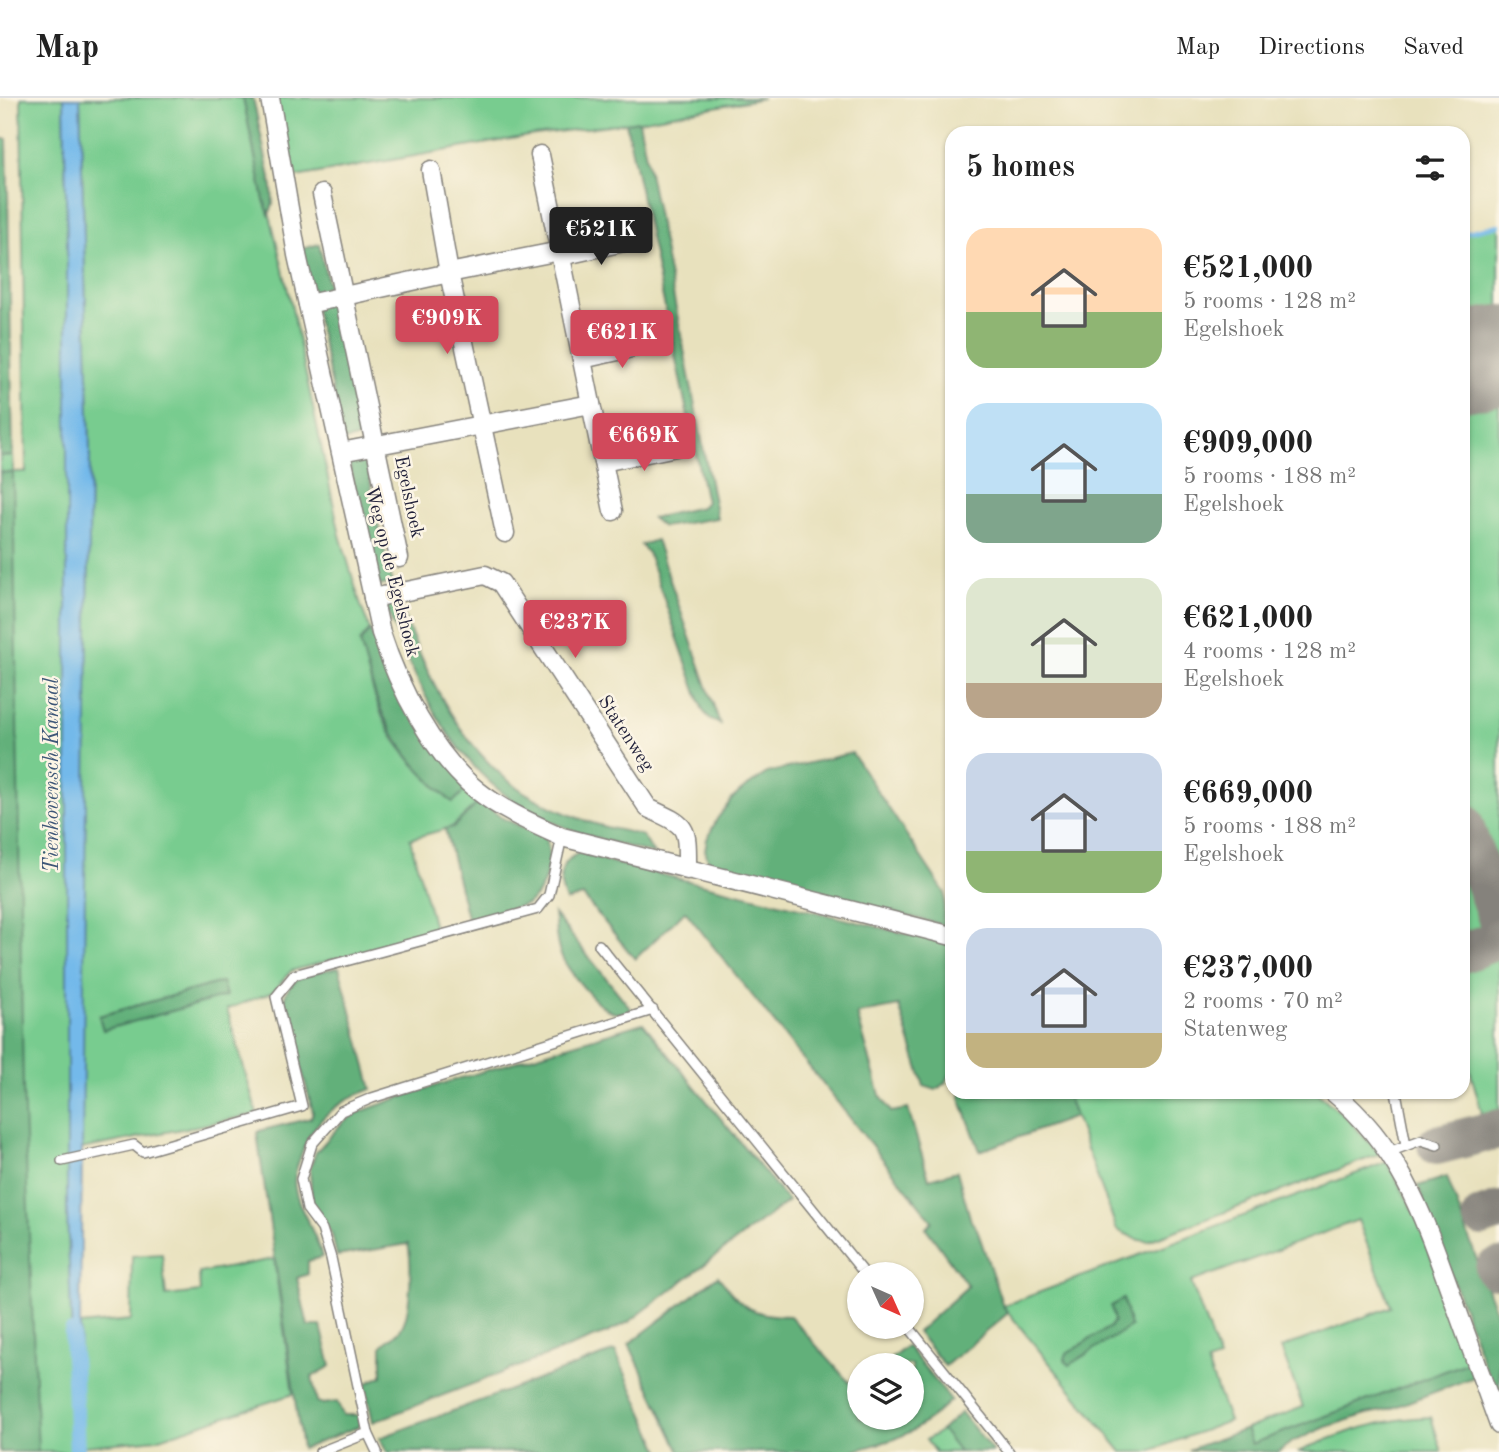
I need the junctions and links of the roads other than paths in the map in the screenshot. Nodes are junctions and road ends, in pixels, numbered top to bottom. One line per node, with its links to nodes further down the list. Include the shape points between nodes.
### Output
1 (270, 98): 9 (street, Weg op de Egelshoek)
2 (540, 155): 6 (street)
3 (431, 170): 7 (street)
4 (322, 194): 8 (street, Egelshoek)
5 (633, 240): 6 (street)
6 (560, 254): 7 (street); 11 (street)
7 (449, 272): 8 (street); 13 (street)
8 (344, 296): 9 (street); 14 (street, Egelshoek)
9 (308, 304): 16 (street, Weg op de Egelshoek)
10 (654, 343): 11 (street)
11 (582, 359): 12 (street)
12 (591, 404): 13 (street, Egelshoek); 17 (street)
13 (482, 425): 14 (street, Egelshoek); 19 (street)
14 (376, 445): 16 (street, Egelshoek); 20 (street, Egelshoek)
15 (676, 447): 17 (street)
16 (341, 452): 21 (street, Weg op de Egelshoek)
17 (603, 462): 18 (street)
18 (613, 511)
19 (505, 533)
20 (399, 558)
21 (373, 598): 22 (street, Weg op de Egelshoek, via 392,668 416,715 454,767 478,791); 23 (street, Statenweg, via 485,575 501,583 648,808 679,822 687,833)
22 (562, 837): 23 (street, Weg op de Egelshoek); 31 (lane, via 549,895 538,909 294,975 276,997 302,1106 143,1152 134,1145)
23 (687, 870): 24 (street, Weg op de Egelshoek)
24 (945, 934)
25 (599, 945): 26 (lane)
26 (653, 1010): 32 (lane); 35 (lane, via 372,1098 341,1111 312,1144 301,1179 307,1209 322,1229 331,1258)
27 (1342, 1099): 30 (street)
28 (1396, 1099): 30 (lane)
29 (1437, 1145): 30 (lane, via 1421,1140)
30 (1398, 1148): 34 (street)
31 (62, 1161)
32 (855, 1262)
33 (918, 1339): 38 (lane)
34 (1499, 1424)
35 (368, 1433): 36 (lane); 37 (lane)
36 (320, 1452)
37 (377, 1452)
38 (1009, 1452)

